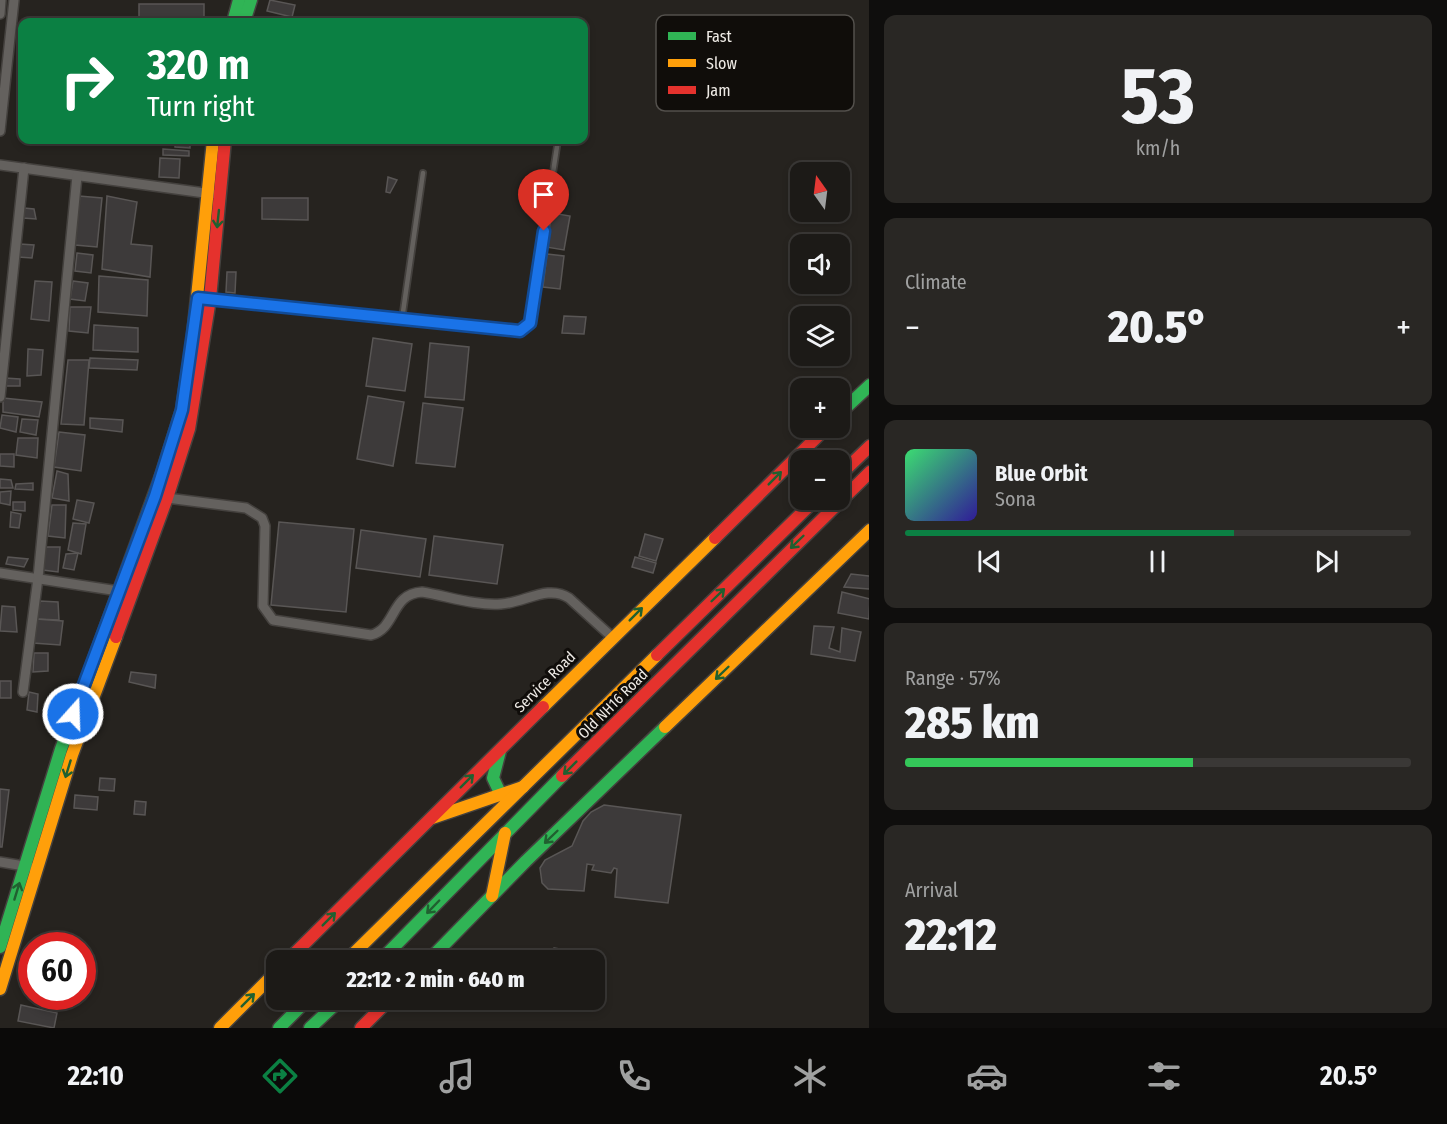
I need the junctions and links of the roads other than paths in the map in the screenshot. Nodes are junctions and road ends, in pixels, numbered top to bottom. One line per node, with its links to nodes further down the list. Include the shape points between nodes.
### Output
1 (1, 0): 5 (street)
2 (14, 0): 8 (street)
3 (239, 0): 6 (main road)
4 (251, 0): 7 (main road)
5 (0, 14)
6 (234, 18)
7 (245, 18)
8 (0, 131)
9 (213, 144): 16 (main road)
10 (224, 144): 16 (main road)
11 (557, 144): 20 (lane, via 530,323 526,328 520,331)
12 (0, 165): 13 (street)
13 (24, 168): 15 (street); 18 (street)
14 (423, 173): 20 (lane)
15 (77, 176): 16 (street); 32 (street)
16 (214, 195): 19 (main road)
17 (0, 285): 18 (street)
18 (10, 286): 22 (street)
19 (204, 298): 20 (lane); 28 (main road, via 195,402); 33 (main road, via 182,410)
20 (402, 319)
21 (869, 386): 23 (main road)
22 (0, 397)
23 (850, 404)
24 (816, 438): 34 (main road, Service Road, one-way to 24)
25 (869, 448): 26 (main road)
26 (850, 466)
27 (869, 473): 40 (main road, Old NH16 Road, one-way to 40)
28 (167, 498): 33 (main road); 34 (street, via 246,508 262,518 263,606 273,620 371,635 385,627 409,593 499,604 550,592 569,598)
29 (805, 510): 37 (main road, Old NH16 Road, one-way to 29)
30 (869, 531): 44 (main road, one-way to 44)
31 (0, 573): 32 (street)
32 (38, 578): 33 (street); 35 (street)
33 (126, 592): 42 (main road, via 79,697); 43 (main road, one-way to 43)
34 (612, 638): 36 (main road, Service Road)
35 (23, 692)
36 (501, 747): 38 (main road, via 493,778); 39 (main road, Service Road, one-way to 36)
37 (525, 786): 38 (main road); 47 (main road, Old NH16 Road)
38 (501, 795): 39 (main road)
39 (428, 820): 46 (main road, Service Road, one-way to 39)
40 (505, 833): 44 (main road); 48 (main road, Old NH16 Road, one-way to 48)
41 (0, 862): 42 (street)
42 (24, 866): 43 (street); 45 (main road, one-way to 42)
43 (38, 868): 51 (main road)
44 (492, 896): 49 (main road)
45 (0, 947)
46 (298, 950)
47 (357, 950)
48 (391, 950)
49 (439, 950)
50 (266, 982): 55 (main road, one-way to 50)
51 (0, 989)
52 (297, 1010): 56 (main road)
53 (329, 1010): 57 (main road)
54 (379, 1010): 58 (main road)
55 (220, 1028)
56 (279, 1028)
57 (310, 1028)
58 (361, 1028)

